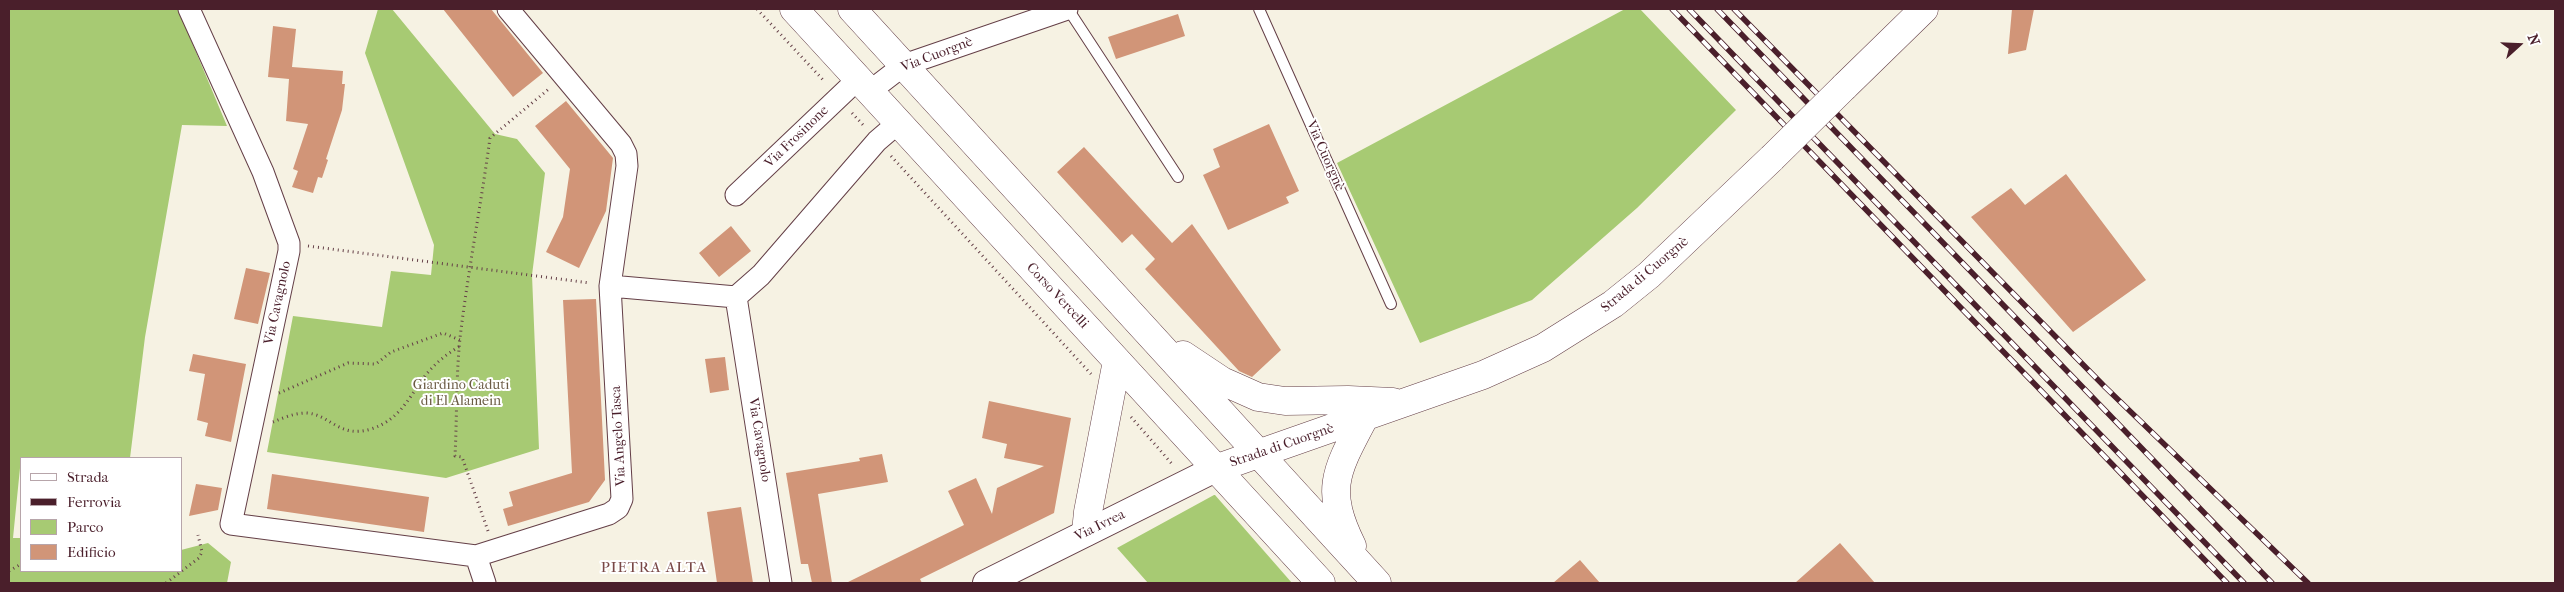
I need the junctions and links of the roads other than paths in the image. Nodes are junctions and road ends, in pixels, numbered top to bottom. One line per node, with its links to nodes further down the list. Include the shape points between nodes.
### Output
1 (188, 9): 22 (street, Via Cavagnolo, via 263,172 289,244)
2 (508, 9): 13 (street, Via Angelo Tasca, via 626,154)
3 (794, 9): 9 (main road, Corso Vercelli)
4 (852, 9): 8 (main road)
5 (1067, 9): 8 (street, Via Cuorgnè); 11 (lane)
6 (1259, 9): 15 (lane, Via Cuorgnè)
7 (1924, 9): 18 (main road, Strada di Cuorgnè, bridge, via 1649,275 1613,304 1569,333 1516,360)
8 (904, 65): 9 (street, Via Cuorgnè); 16 (main road)
9 (855, 89): 10 (main road, Corso Vercelli); 12 (street, Via Frosinone)
10 (898, 123): 14 (street, via 877,141 761,276); 17 (main road, Corso Vercelli)
11 (1178, 177)
12 (736, 195)
13 (610, 286): 14 (street); 24 (street, Via Angelo Tasca, via 620,504 609,514)
14 (736, 297): 27 (street, Via Cavagnolo)
15 (1391, 304)
16 (1146, 332): 18 (main road, via 1222,381 1258,397 1284,401); 20 (main road)
17 (1117, 361): 21 (main road, Corso Vercelli); 23 (main road)
18 (1405, 403): 19 (main road, Strada di Cuorgnè)
19 (1364, 418): 20 (main road, Strada di Cuorgnè); 25 (main road, via 1340,468 1335,491 1341,522)
20 (1259, 454): 21 (main road, Strada di Cuorgnè); 25 (main road)
21 (1215, 469): 23 (street, Via Ivrea); 29 (main road, Corso Vercelli)
22 (232, 524): 24 (street, Via Angelo Tasca)
23 (1086, 532): 28 (street, Via Ivrea)
24 (485, 553): 26 (street)
25 (1370, 575)
26 (485, 583)
27 (781, 583)
28 (986, 583)
29 (1321, 583)

